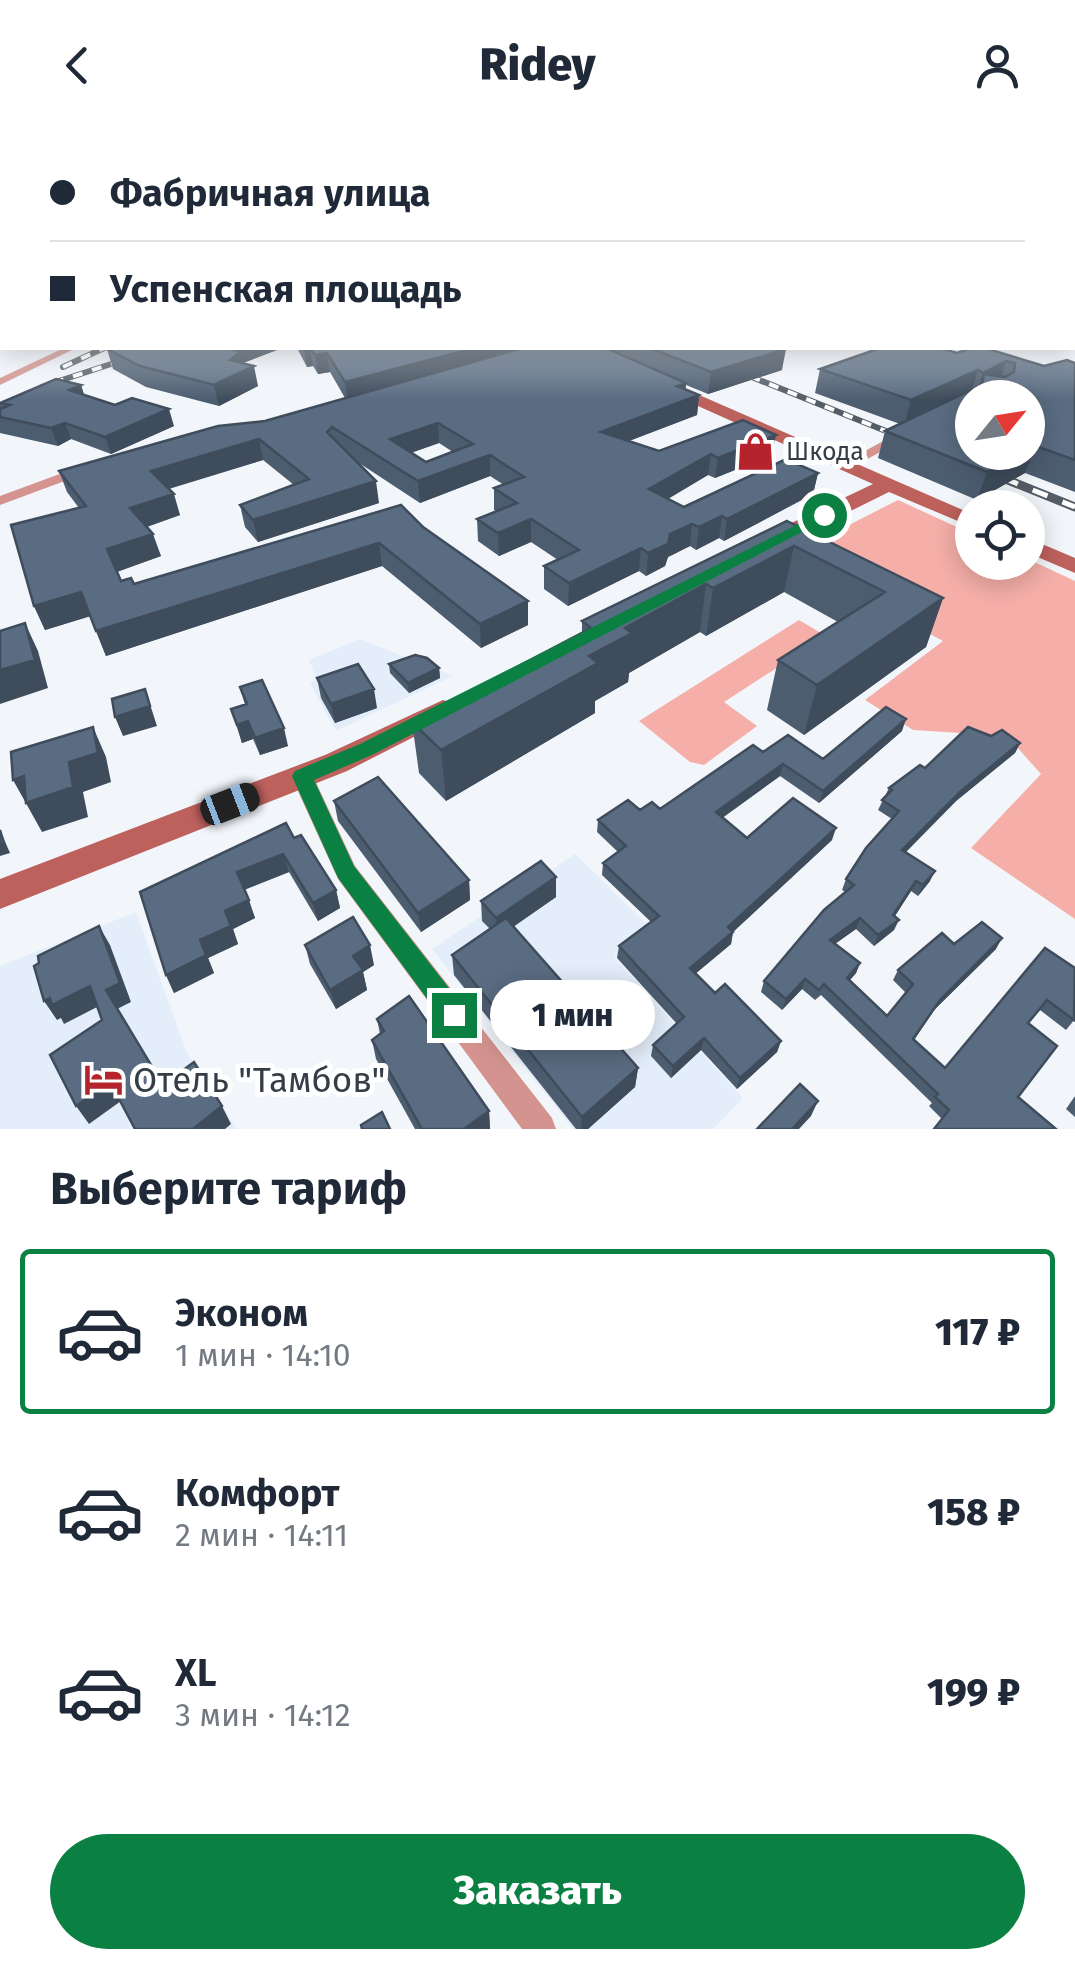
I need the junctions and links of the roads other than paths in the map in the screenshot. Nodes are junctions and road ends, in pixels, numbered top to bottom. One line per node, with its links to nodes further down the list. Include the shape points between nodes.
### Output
1 (67, 350): 3 (street)
2 (650, 379): 5 (street)
3 (0, 382)
4 (906, 432): 5 (street)
5 (846, 465): 7 (street)
6 (96, 466): 8 (street)
7 (889, 484): 9 (street); 11 (street)
8 (0, 501)
9 (955, 513)
10 (1045, 553): 12 (street)
11 (742, 556)
12 (1075, 566)
13 (464, 698): 14 (street)
14 (302, 776): 15 (street); 16 (street, via 346,872)
15 (0, 894)
16 (540, 1129)

